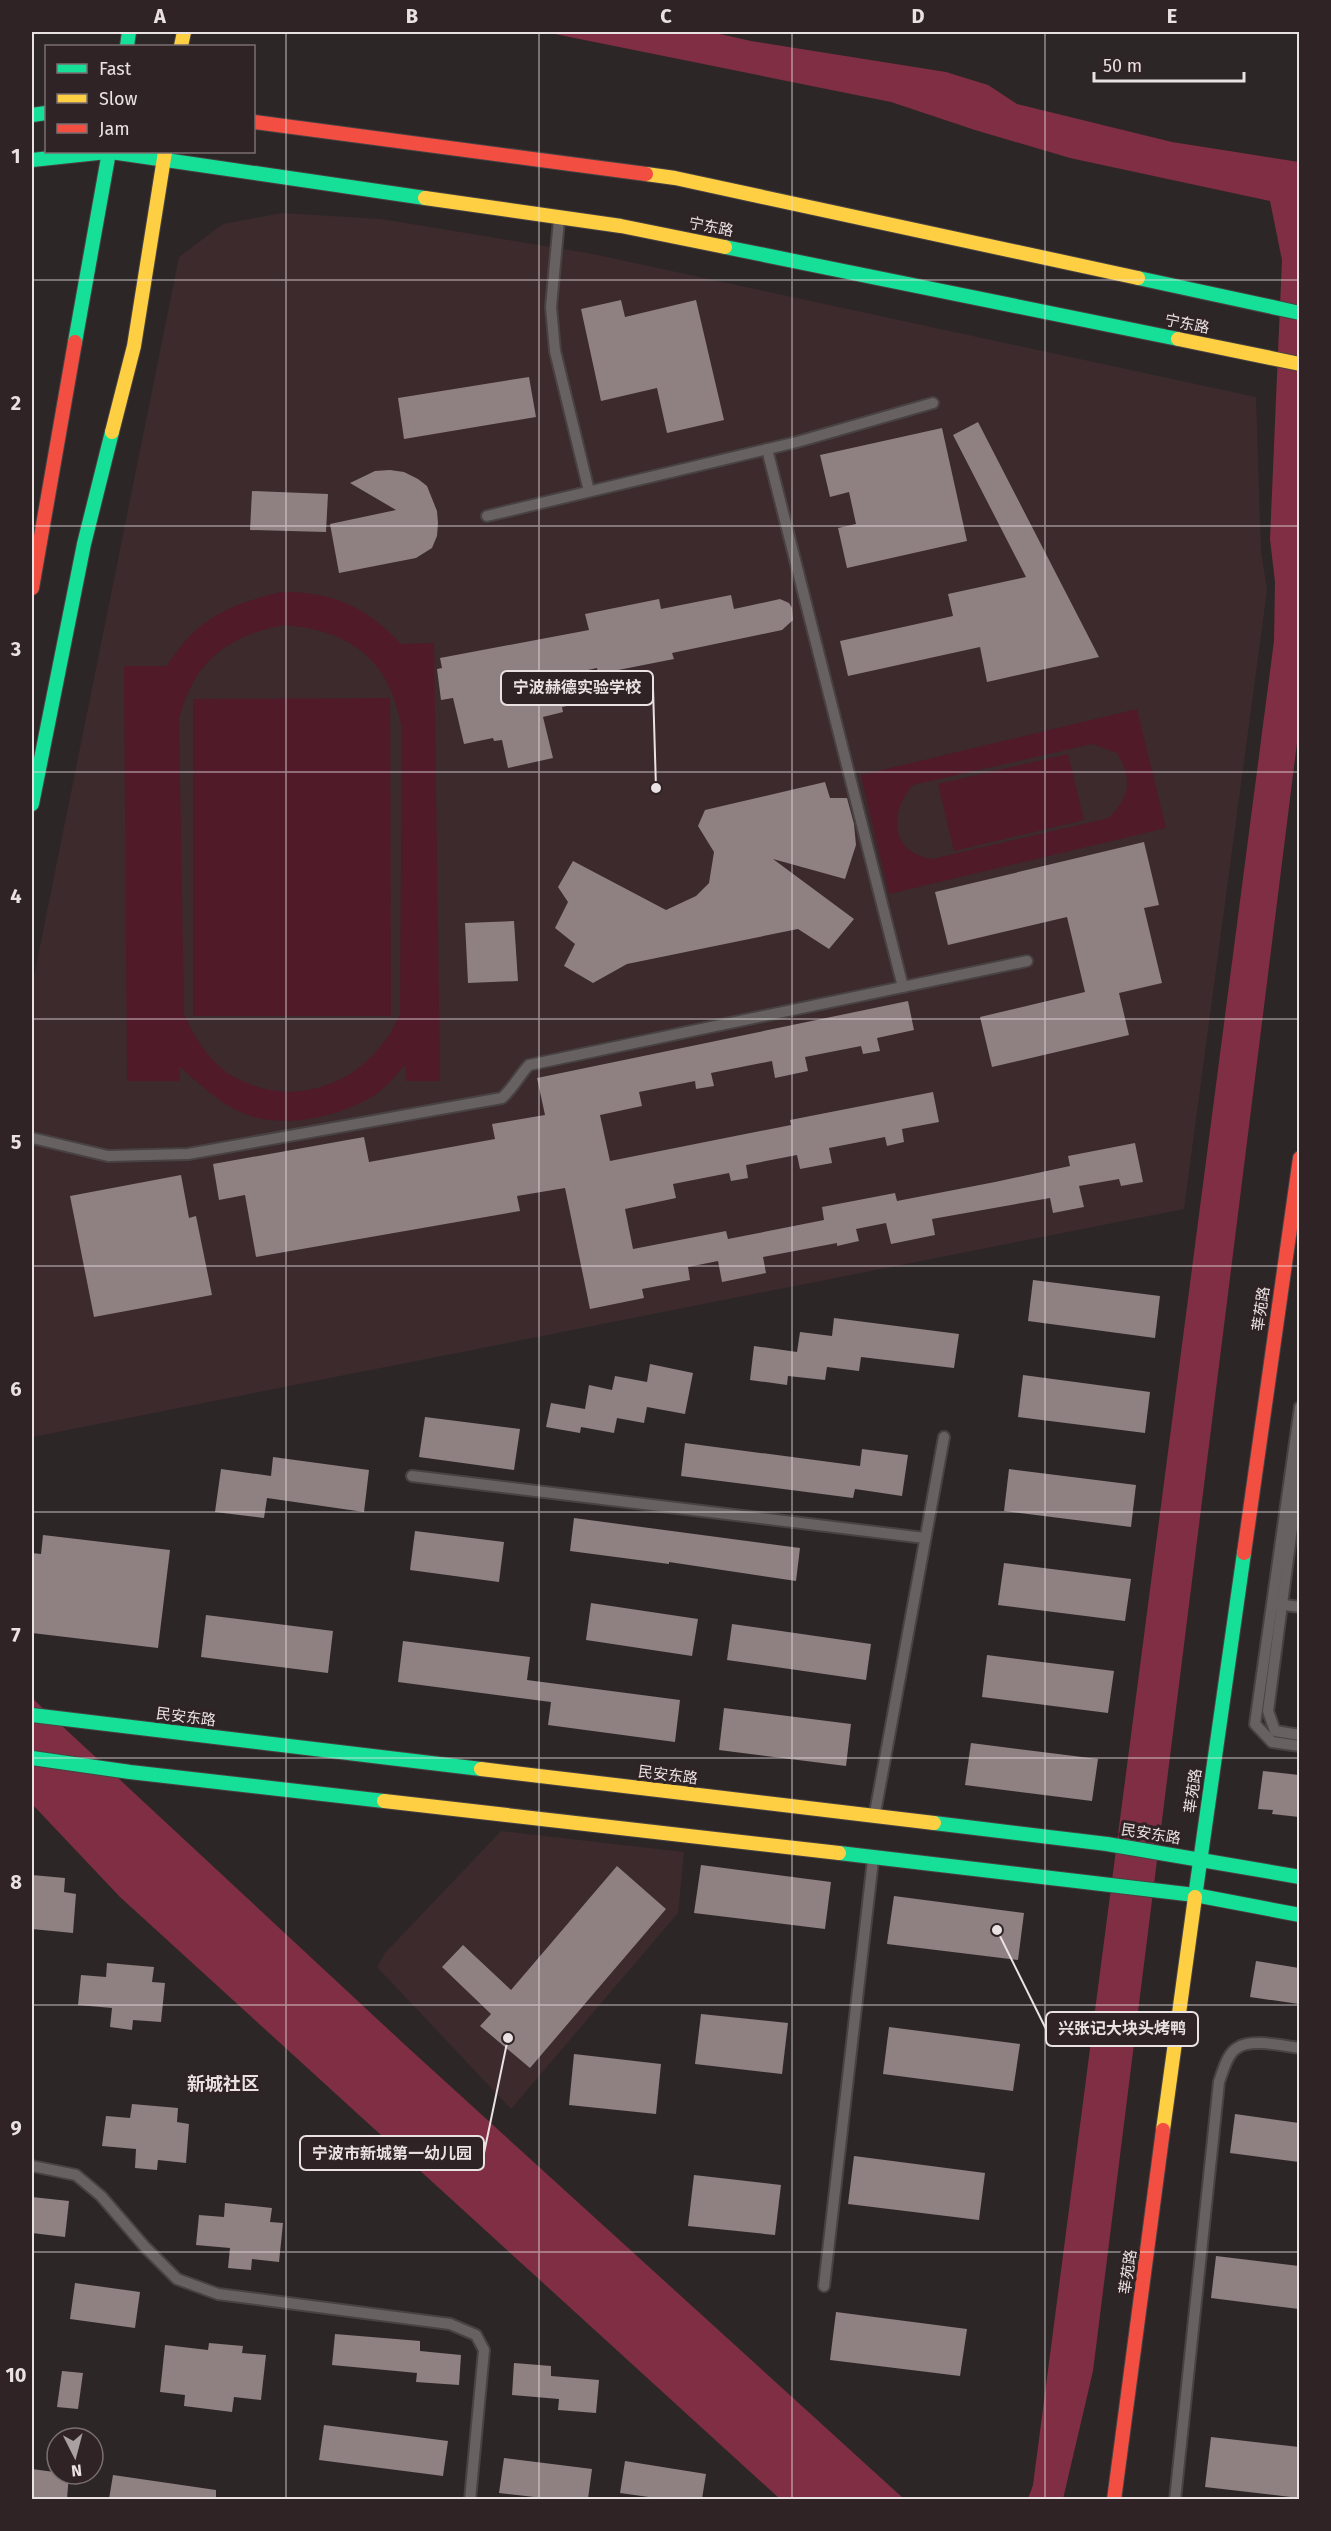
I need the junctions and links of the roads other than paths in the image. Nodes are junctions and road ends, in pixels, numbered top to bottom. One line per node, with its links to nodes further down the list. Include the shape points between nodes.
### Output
1 (255, 122): 8 (main road, via 675,178)
2 (99, 153): 6 (main road, 宁东路)
3 (109, 153): 14 (main road)
4 (127, 153): 5 (main road, 宁东路)
5 (164, 155): 7 (main road, 宁东路); 15 (main road, via 134,346 84,544)
6 (32, 160)
7 (559, 217): 9 (main road, 宁东路, via 621,226); 12 (lane, via 551,307 555,351)
8 (1299, 313)
9 (1299, 364)
10 (933, 403): 11 (lane)
11 (767, 449): 12 (lane); 17 (lane)
12 (589, 491): 13 (lane)
13 (487, 516)
14 (32, 588)
15 (32, 804)
16 (1027, 961): 17 (lane)
17 (903, 987): 18 (lane, via 530,1065 502,1098 188,1154 108,1156)
18 (32, 1138)
19 (1299, 1158): 34 (main road, 莘苑路)
20 (1299, 1407): 25 (lane)
21 (944, 1437): 24 (lane)
22 (1299, 1467): 25 (lane)
23 (412, 1476): 24 (lane)
24 (925, 1538): 32 (lane)
25 (1290, 1542): 26 (lane)
26 (1277, 1604): 27 (lane); 29 (lane, via 1268,1711 1275,1731); 30 (lane, via 1255,1724 1272,1743)
27 (1299, 1607)
28 (32, 1715): 32 (main road, 民安东路)
29 (1299, 1735)
30 (1299, 1746)
31 (32, 1758): 33 (main road)
32 (875, 1816): 34 (main road, 民安东路)
33 (873, 1857): 36 (main road); 40 (lane)
34 (1200, 1859): 35 (main road, 民安东路); 36 (main road, 莘苑路)
35 (1299, 1877)
36 (1195, 1895): 37 (main road); 42 (main road, 莘苑路)
37 (1299, 1915)
38 (1299, 2048): 43 (lane, via 1260,2042 1237,2047 1219,2082)
39 (32, 2166): 41 (lane, via 76,2175 101,2196 177,2279 218,2294 450,2324 476,2335 484,2350)
40 (824, 2286)
41 (470, 2499)
42 (1114, 2499)
43 (1175, 2499)

